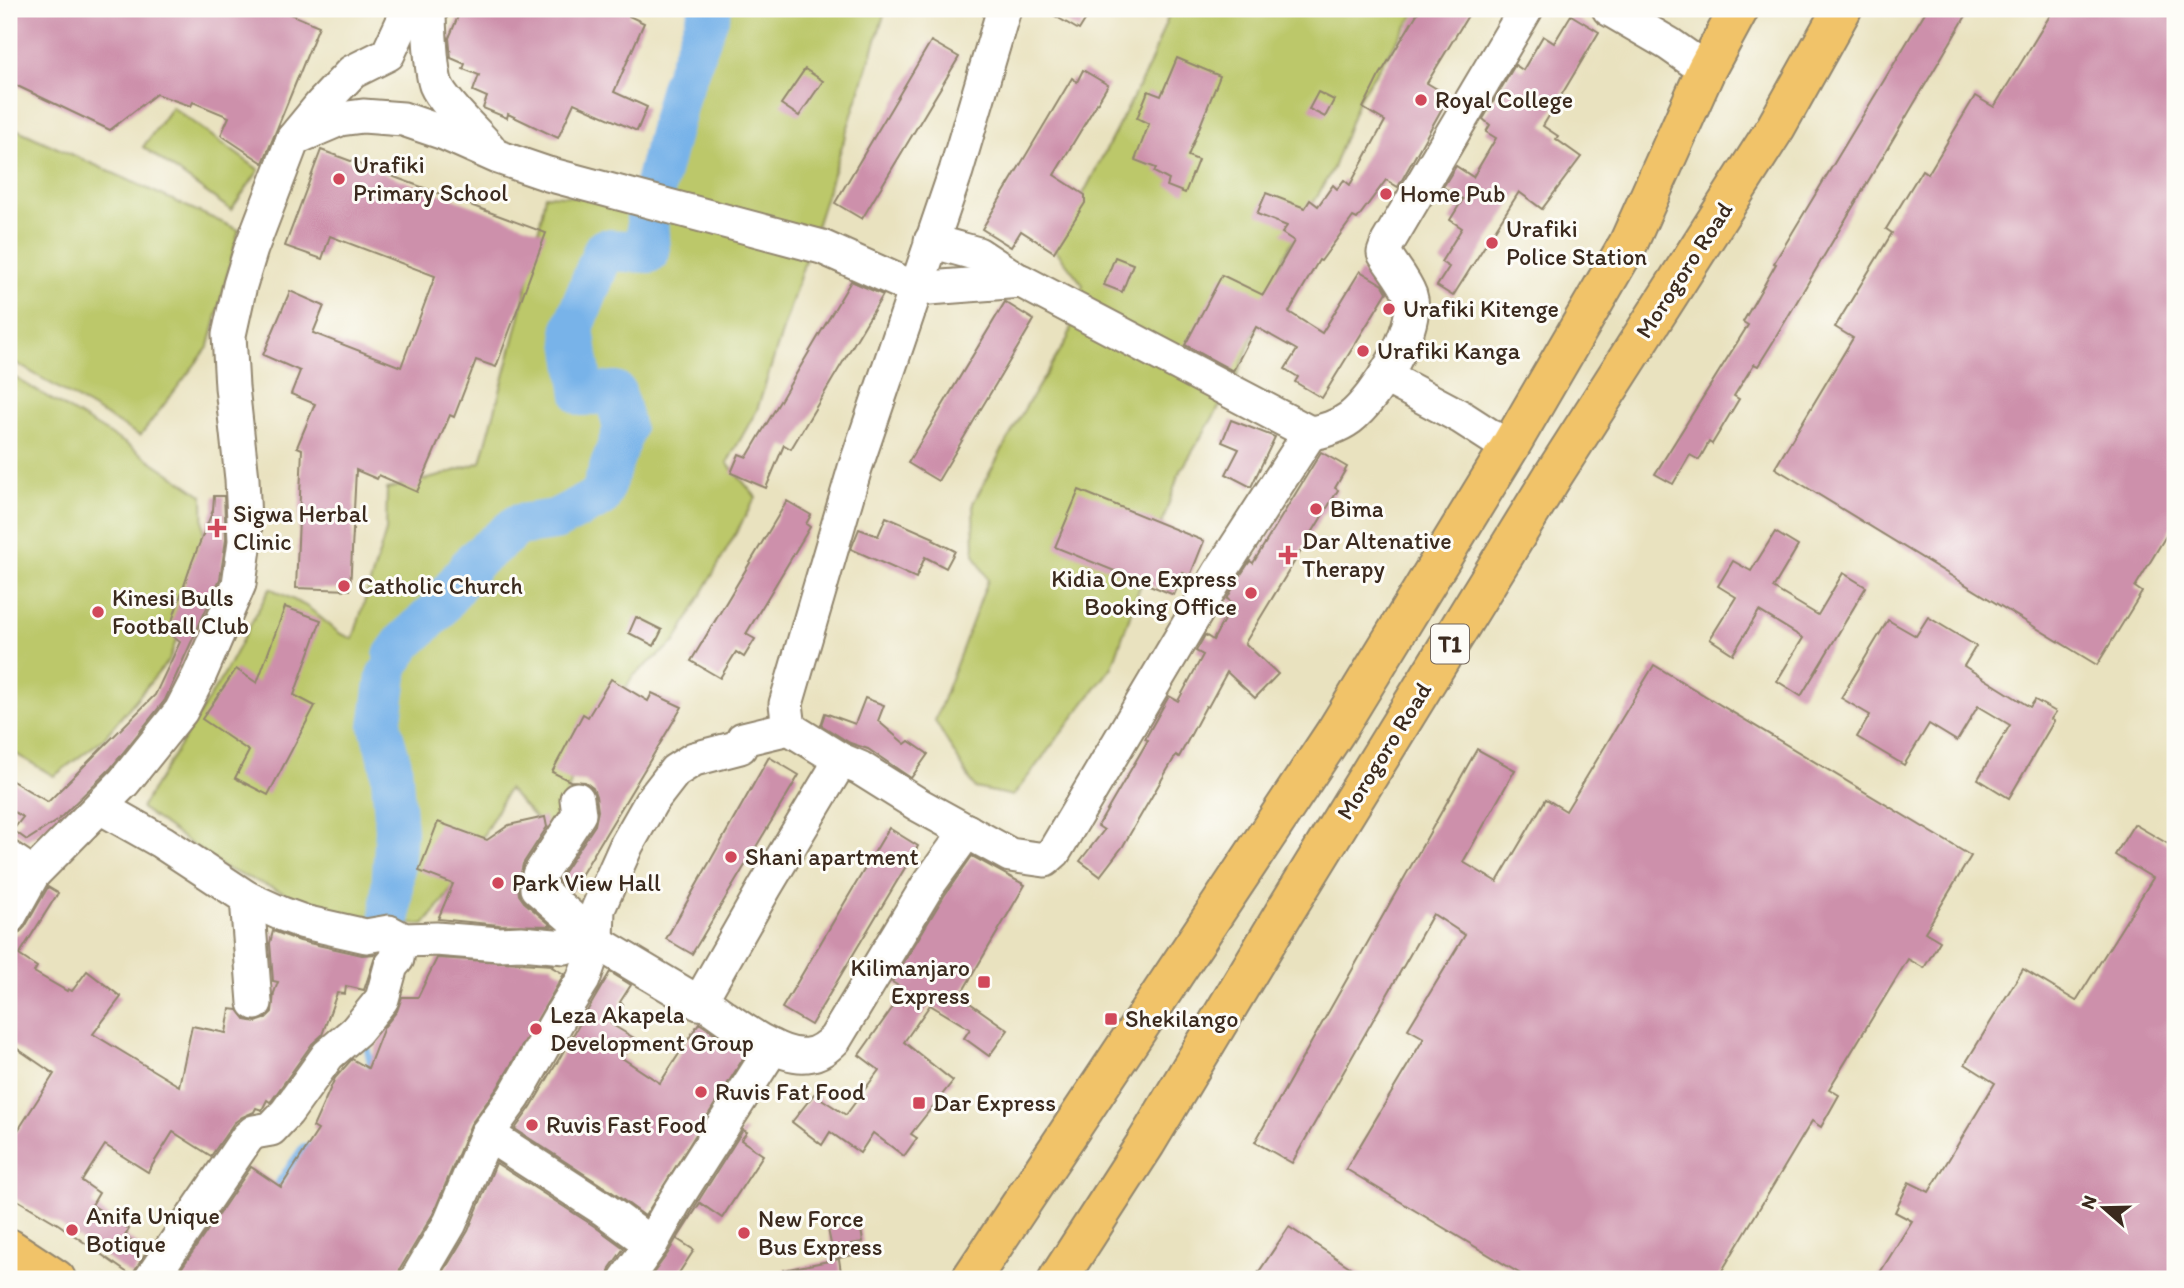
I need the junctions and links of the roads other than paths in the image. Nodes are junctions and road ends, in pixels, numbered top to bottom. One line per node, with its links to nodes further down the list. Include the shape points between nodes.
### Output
1 (410, 9): 9 (street, via 388,54 352,72)
2 (429, 9): 10 (street, via 436,85)
3 (1004, 9): 11 (street)
4 (1526, 9): 14 (street, via 1388,242 1384,253 1410,296 1410,323)
5 (1609, 9): 8 (street)
6 (1739, 9): 8 (main road, T1)
7 (1842, 9): 38 (main road, Morogoro Road / T1, via 1776,127 1555,474)
8 (1706, 70): 16 (main road, T1, via 1628,244)
9 (293, 139): 10 (street, via 340,119 403,119); 20 (street, via 251,249 229,335 243,491 245,541 239,584 181,710)
10 (498, 157): 13 (street, via 822,247)
11 (931, 242): 12 (street, via 978,254); 13 (street)
12 (1019, 281): 13 (street); 15 (street)
13 (916, 289): 17 (street, via 855,468 799,659 786,704)
14 (1386, 377): 15 (street, via 1350,418); 16 (street)
15 (1310, 433): 21 (street, via 1220,572 1054,852 1045,860 1010,855)
16 (1509, 448): 37 (main road, T1, via 1336,731)
17 (789, 728): 18 (street); 25 (street, via 743,739 740,747 694,759 675,771 651,802 609,881)
18 (841, 760): 21 (street); 28 (street)
19 (577, 799): 25 (street, via 579,814 539,875 537,888)
20 (100, 807): 22 (street); 23 (street)
21 (967, 831): 29 (street, via 928,885 835,1039 818,1053 807,1055)
22 (21, 866): 24 (street)
23 (247, 898): 26 (street, via 304,922 366,936 389,932); 27 (street)
24 (9, 917)
25 (593, 937): 26 (street, via 565,947); 28 (street); 30 (street, via 583,980)
26 (404, 940): 34 (street, via 382,999 328,1055 271,1129 247,1138)
27 (255, 1003)
28 (699, 1003): 29 (street)
29 (773, 1047): 31 (street)
30 (487, 1134): 31 (street); 35 (street, via 466,1195)
31 (651, 1244): 36 (street)
32 (9, 1248): 33 (main road)
33 (56, 1279)
34 (151, 1279)
35 (418, 1279)
36 (626, 1279)
37 (971, 1279)
38 (1058, 1279)

